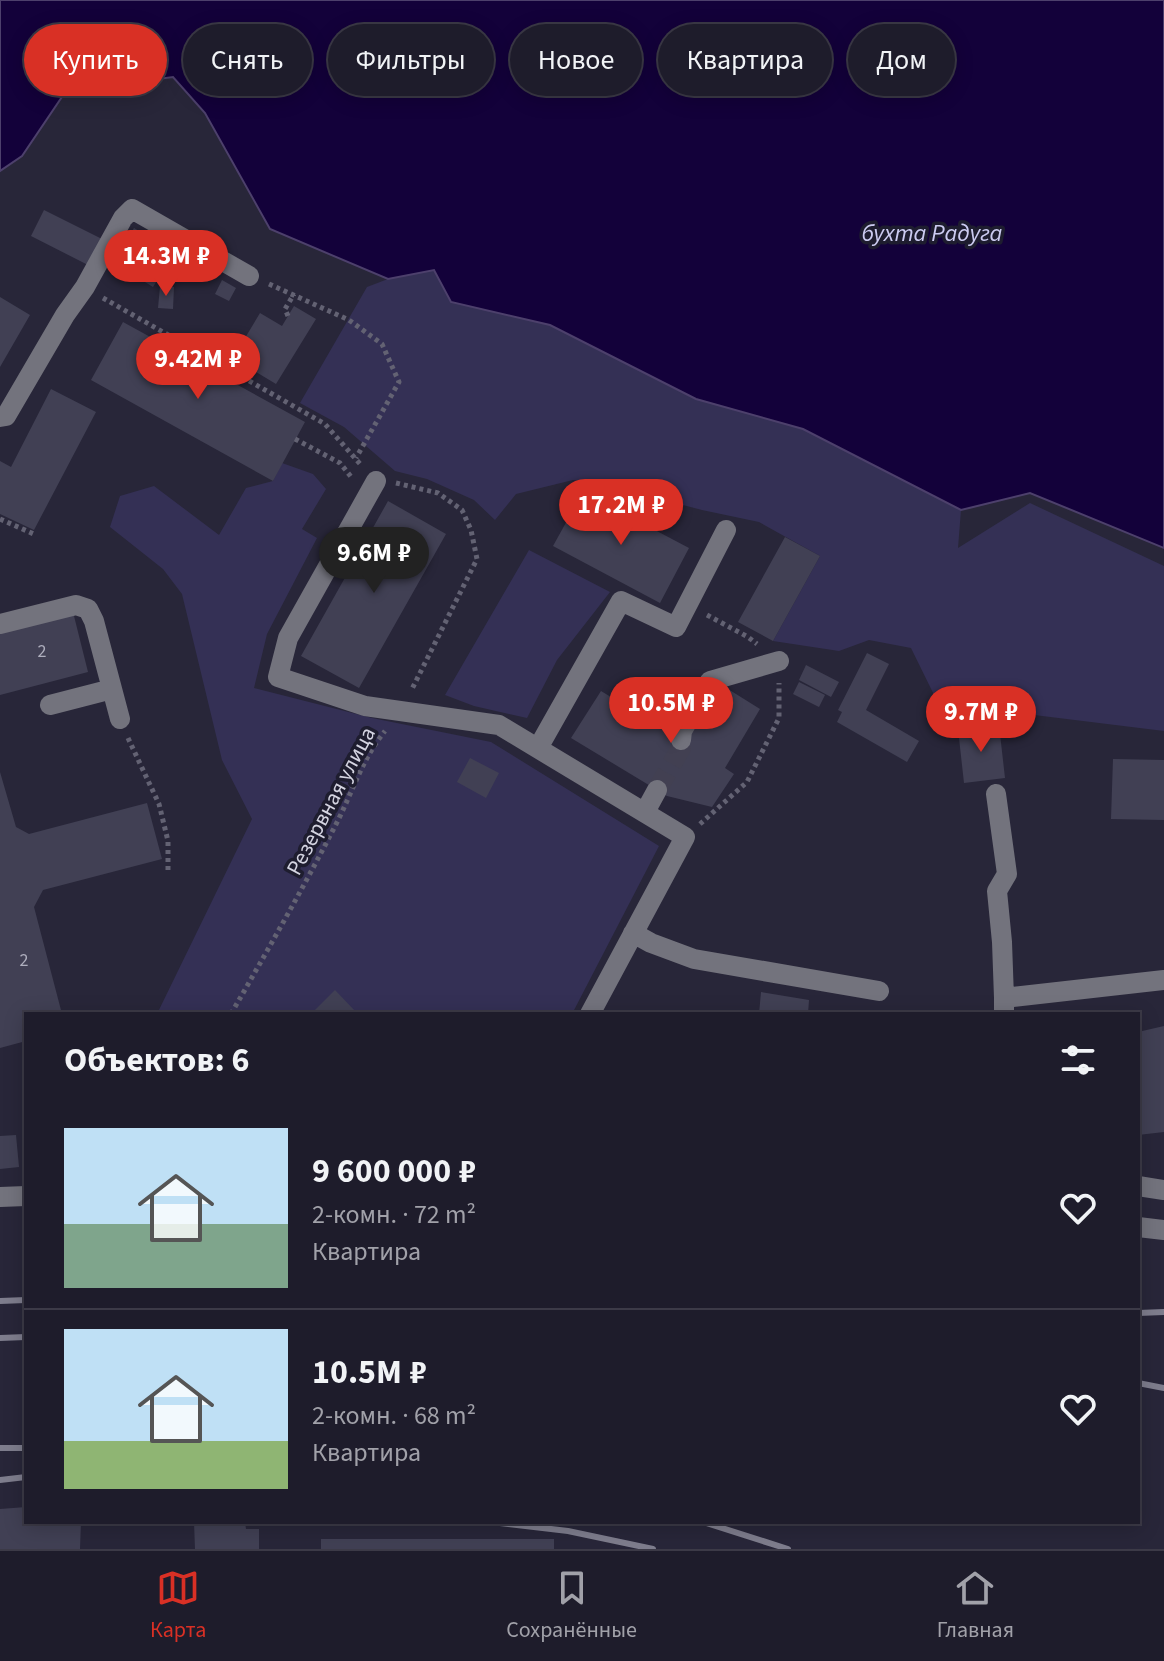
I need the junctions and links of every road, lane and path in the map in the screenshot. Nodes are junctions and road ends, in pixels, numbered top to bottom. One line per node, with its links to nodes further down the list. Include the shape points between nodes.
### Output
1 (249, 276): 2 (street, via 132,209); 3 (path)
2 (85, 287): 5 (street, via 6,416); 7 (path, via 325,424)
3 (294, 294): 4 (path, via 285,309); 7 (path, via 349,320 382,344 399,382)
4 (288, 316)
5 (0, 417)
6 (295, 439): 8 (path)
7 (356, 459): 9 (path)
8 (340, 463)
9 (376, 481): 18 (path, Резервная улица, via 438,493 462,510 477,559); 18 (street, via 288,638 278,677 365,706)
10 (0, 519): 12 (path)
11 (726, 530): 13 (street)
12 (36, 535)
13 (688, 605): 15 (path, via 748,637); 21 (street, via 676,627 621,601)
14 (0, 624): 16 (street, via 76,605 88,609)
15 (779, 661): 20 (street, via 710,681); 25 (path, via 779,718 747,782)
16 (112, 689): 17 (street); 19 (street)
17 (50, 705)
18 (401, 710): 21 (street, via 499,725); 31 (path, Резервная улица, via 363,764 291,911)
19 (120, 719): 26 (path, via 159,804 168,841)
20 (681, 740)
21 (538, 748): 24 (street)
22 (657, 790): 24 (street)
23 (996, 794): 30 (street, via 1007,874 997,891)
24 (645, 812): 25 (street)
25 (685, 837): 27 (street)
26 (168, 873)
27 (633, 933): 29 (street, via 694,959); 32 (street)
28 (1164, 980): 30 (street)
29 (879, 991)
30 (1004, 1006)
31 (232, 1012)
32 (591, 1012)
33 (1140, 1186): 34 (street)
34 (1164, 1190)
35 (24, 1196): 36 (street)
36 (0, 1197)
37 (1140, 1227): 38 (street)
38 (1164, 1230)

